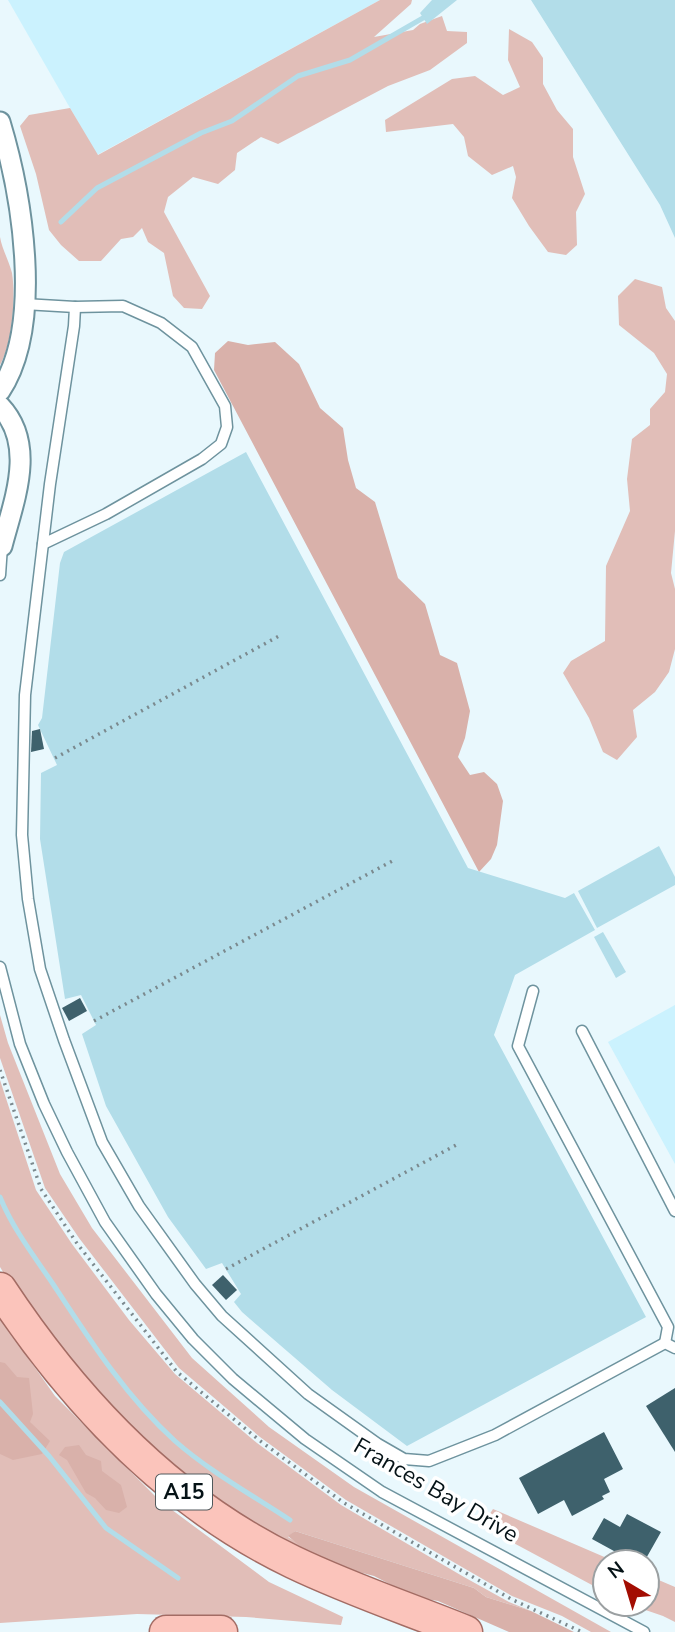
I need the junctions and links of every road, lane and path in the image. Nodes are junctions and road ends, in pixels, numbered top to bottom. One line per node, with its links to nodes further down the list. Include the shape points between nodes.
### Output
1 (0, 122): 2 (street, via 22,220)
2 (24, 304): 3 (lane); 4 (street, via 19,347)
3 (75, 307): 7 (lane); 7 (lane, via 123,306 161,323 192,347 225,406 227,427 221,444 202,459)
4 (0, 391)
5 (0, 406): 8 (street, via 16,430 21,456)
6 (0, 508): 8 (street)
7 (43, 544): 21 (lane, via 25,695 22,835 40,970 102,1142 139,1206 195,1284 222,1316 308,1394 404,1459 429,1461 495,1435)
8 (2, 546): 9 (lane)
9 (0, 575)
10 (279, 636): 11 (path)
11 (55, 758)
12 (396, 859): 15 (path)
13 (0, 967): 25 (lane, Frances Bay Drive, via 20,1044 67,1152 105,1222 193,1339 305,1439 382,1492)
14 (533, 991): 21 (lane, via 519,1046 668,1327)
15 (94, 1021)
16 (582, 1031): 18 (lane)
17 (458, 1144): 19 (path)
18 (675, 1210)
19 (226, 1269)
20 (0, 1289): 24 (main road, A15, via 55,1366 105,1424 207,1510 292,1561)
21 (670, 1346)
22 (166, 1632): 23 (main road)
23 (221, 1632)
24 (466, 1632)
25 (644, 1632)

